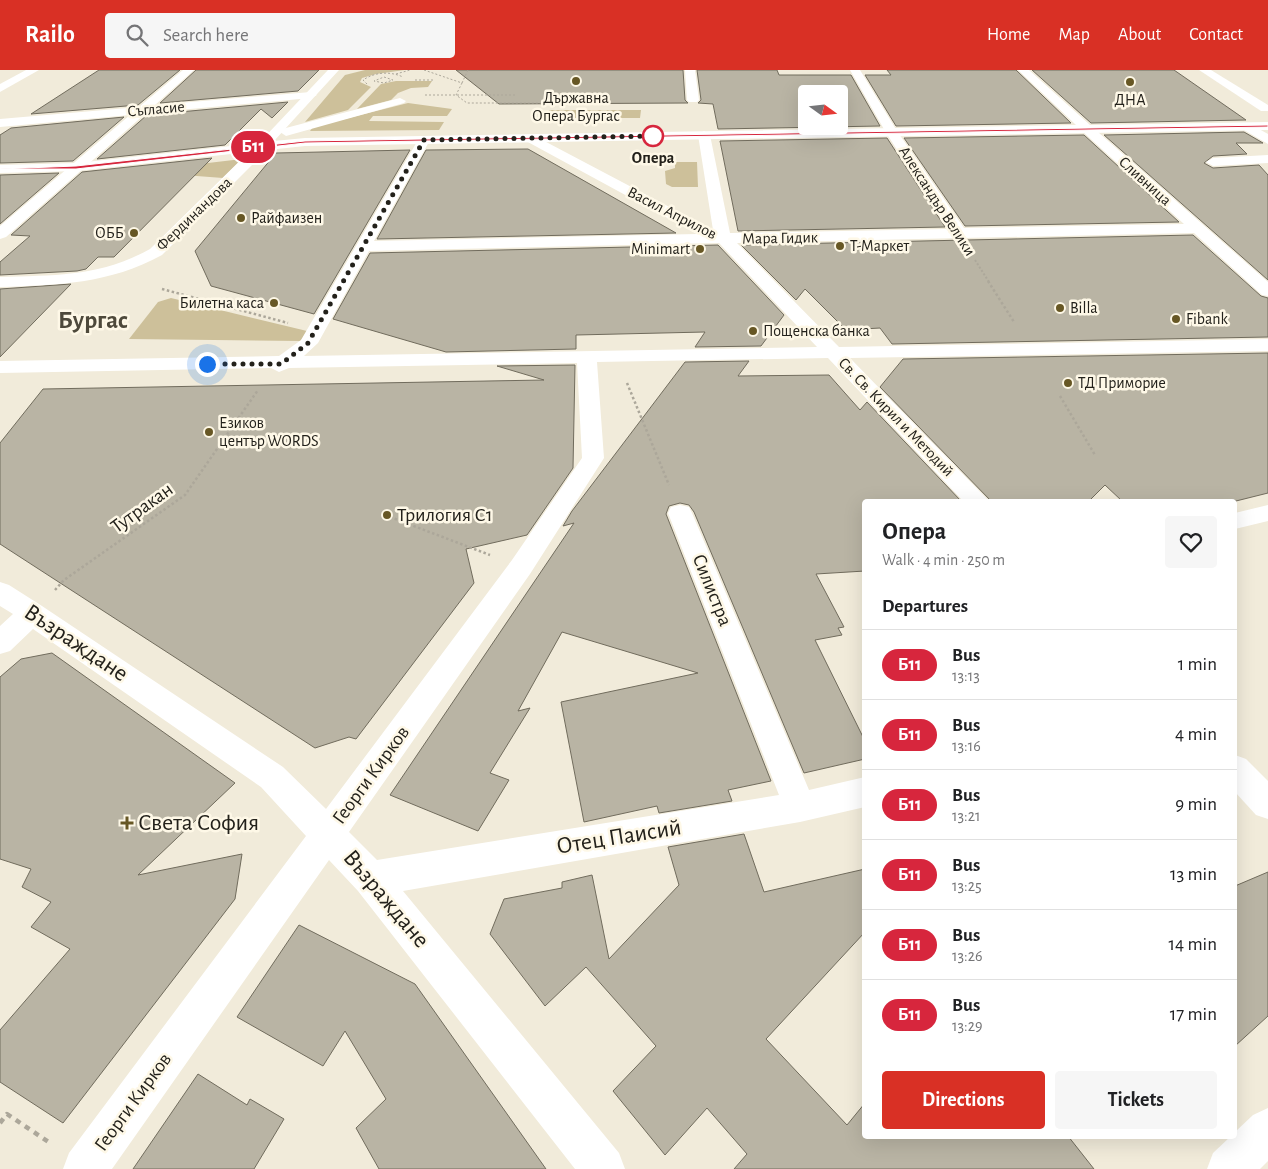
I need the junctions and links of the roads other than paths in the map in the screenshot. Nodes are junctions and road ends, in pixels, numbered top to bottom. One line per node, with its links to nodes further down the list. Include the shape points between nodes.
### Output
1 (34, 70): 8 (street)
2 (189, 70): 13 (street)
3 (334, 70): 9 (street, Фердинандова)
4 (690, 70): 10 (street)
5 (856, 70): 18 (street, Александър Велики)
6 (1023, 70): 17 (street, Сливница)
7 (1204, 70): 12 (street)
8 (0, 89)
9 (311, 95): 13 (street, Съгласие); 24 (street, Фердинандова)
10 (692, 100)
11 (400, 101): 19 (street)
12 (1265, 108)
13 (144, 110): 14 (street, Съгласие); 27 (street)
14 (0, 123)
15 (1248, 126): 16 (street); 17 (street); 23 (street)
16 (1268, 126)
17 (1086, 128): 18 (street); 29 (street, Сливница)
18 (891, 131): 20 (street); 31 (street, Александър Велики)
19 (286, 132)
20 (704, 135): 21 (street); 32 (street)
21 (531, 138): 22 (street); 32 (street, Васил Априлов)
22 (424, 140): 24 (street); 33 (street)
23 (1268, 140)
24 (264, 145): 27 (street); 34 (street, Фердинандова, via 156,252 123,270 74,279)
25 (1268, 160): 26 (street)
26 (1213, 162)
27 (76, 167): 28 (street); 30 (street)
28 (0, 169)
29 (1196, 228): 31 (street, Мара Гидик); 35 (street, Сливница)
30 (0, 234)
31 (959, 234): 32 (street, Мара Гидик)
32 (724, 239): 33 (street, Мара Гидик); 37 (street, Васил Априлов)
33 (360, 254): 42 (street, via 308,343)
34 (0, 282)
35 (1268, 291)
36 (1020, 331): 41 (street)
37 (816, 334): 39 (street, Св. Св. Кирил и Методий)
38 (1268, 345): 41 (street)
39 (833, 352): 40 (street); 41 (street); 45 (street, Св. Св. Кирил и Методий)
40 (587, 358): 42 (street); 56 (street, Георги Кирков, via 593,458 521,566)
41 (1036, 358)
42 (281, 364): 43 (street); 44 (street)
43 (0, 367)
44 (265, 380)
45 (975, 499)
46 (680, 513): 55 (street, Силистра)
47 (1268, 514): 48 (street)
48 (1237, 521)
49 (0, 592): 50 (street, Възраждане)
50 (32, 614): 51 (street); 56 (street, Възраждане, via 272,776)
51 (0, 643)
52 (1237, 771): 54 (street)
53 (862, 793): 55 (street, Отец Паисий)
54 (1268, 804)
55 (800, 807): 57 (street, Отец Паисий)
56 (329, 833): 57 (street, Възраждане); 59 (street, Георги Кирков)
57 (371, 879): 60 (street, Възраждане)
58 (1268, 1130): 61 (street)
59 (85, 1168)
60 (603, 1169)
61 (1229, 1169)

